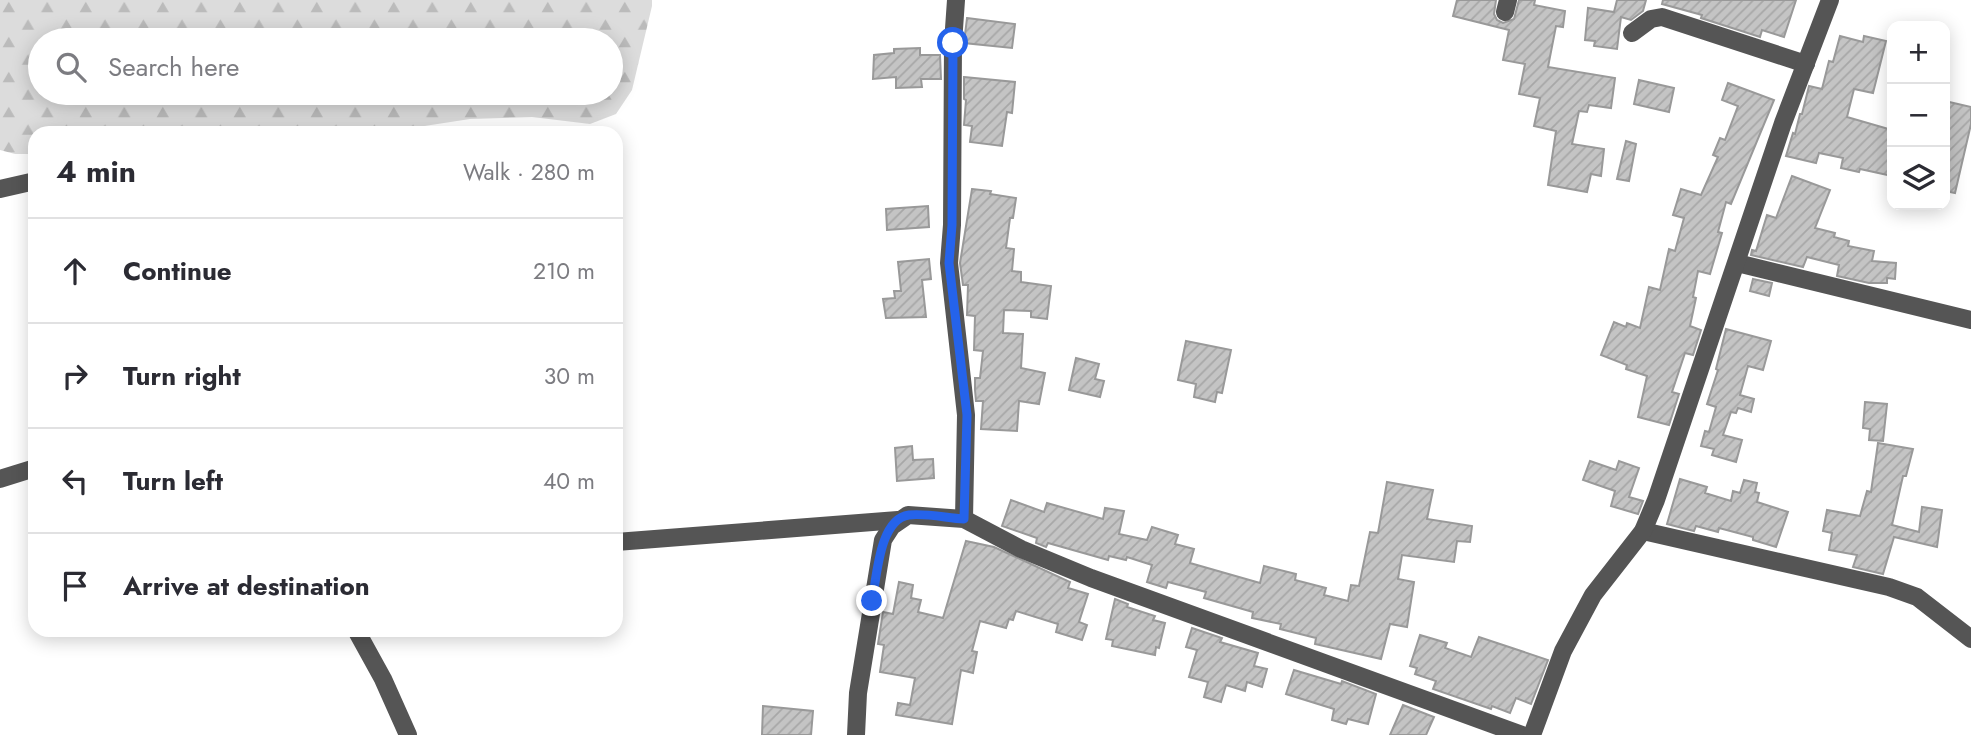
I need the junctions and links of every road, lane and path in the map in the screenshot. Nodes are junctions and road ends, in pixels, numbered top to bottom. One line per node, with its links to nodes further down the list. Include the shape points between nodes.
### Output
1 (956, 0): 11 (street, via 949,263 967,415)
2 (1830, 0): 4 (street)
3 (1632, 33): 4 (street, via 1662,17)
4 (1806, 64): 7 (street)
5 (28, 183): 6 (street)
6 (0, 189)
7 (1737, 263): 8 (street); 13 (street)
8 (1971, 320)
9 (28, 470): 10 (street)
10 (0, 479)
11 (964, 519): 12 (street, via 908,515); 19 (street, via 1091,578)
12 (898, 520): 14 (street); 18 (street, via 883,540 858,693)
13 (1643, 531): 16 (street, via 1889,587 1917,597); 20 (street, via 1593,595 1563,651)
14 (623, 541)
15 (360, 637): 17 (street)
16 (1971, 639)
17 (408, 735)
18 (856, 735)
19 (1522, 735)
20 (1532, 735)

